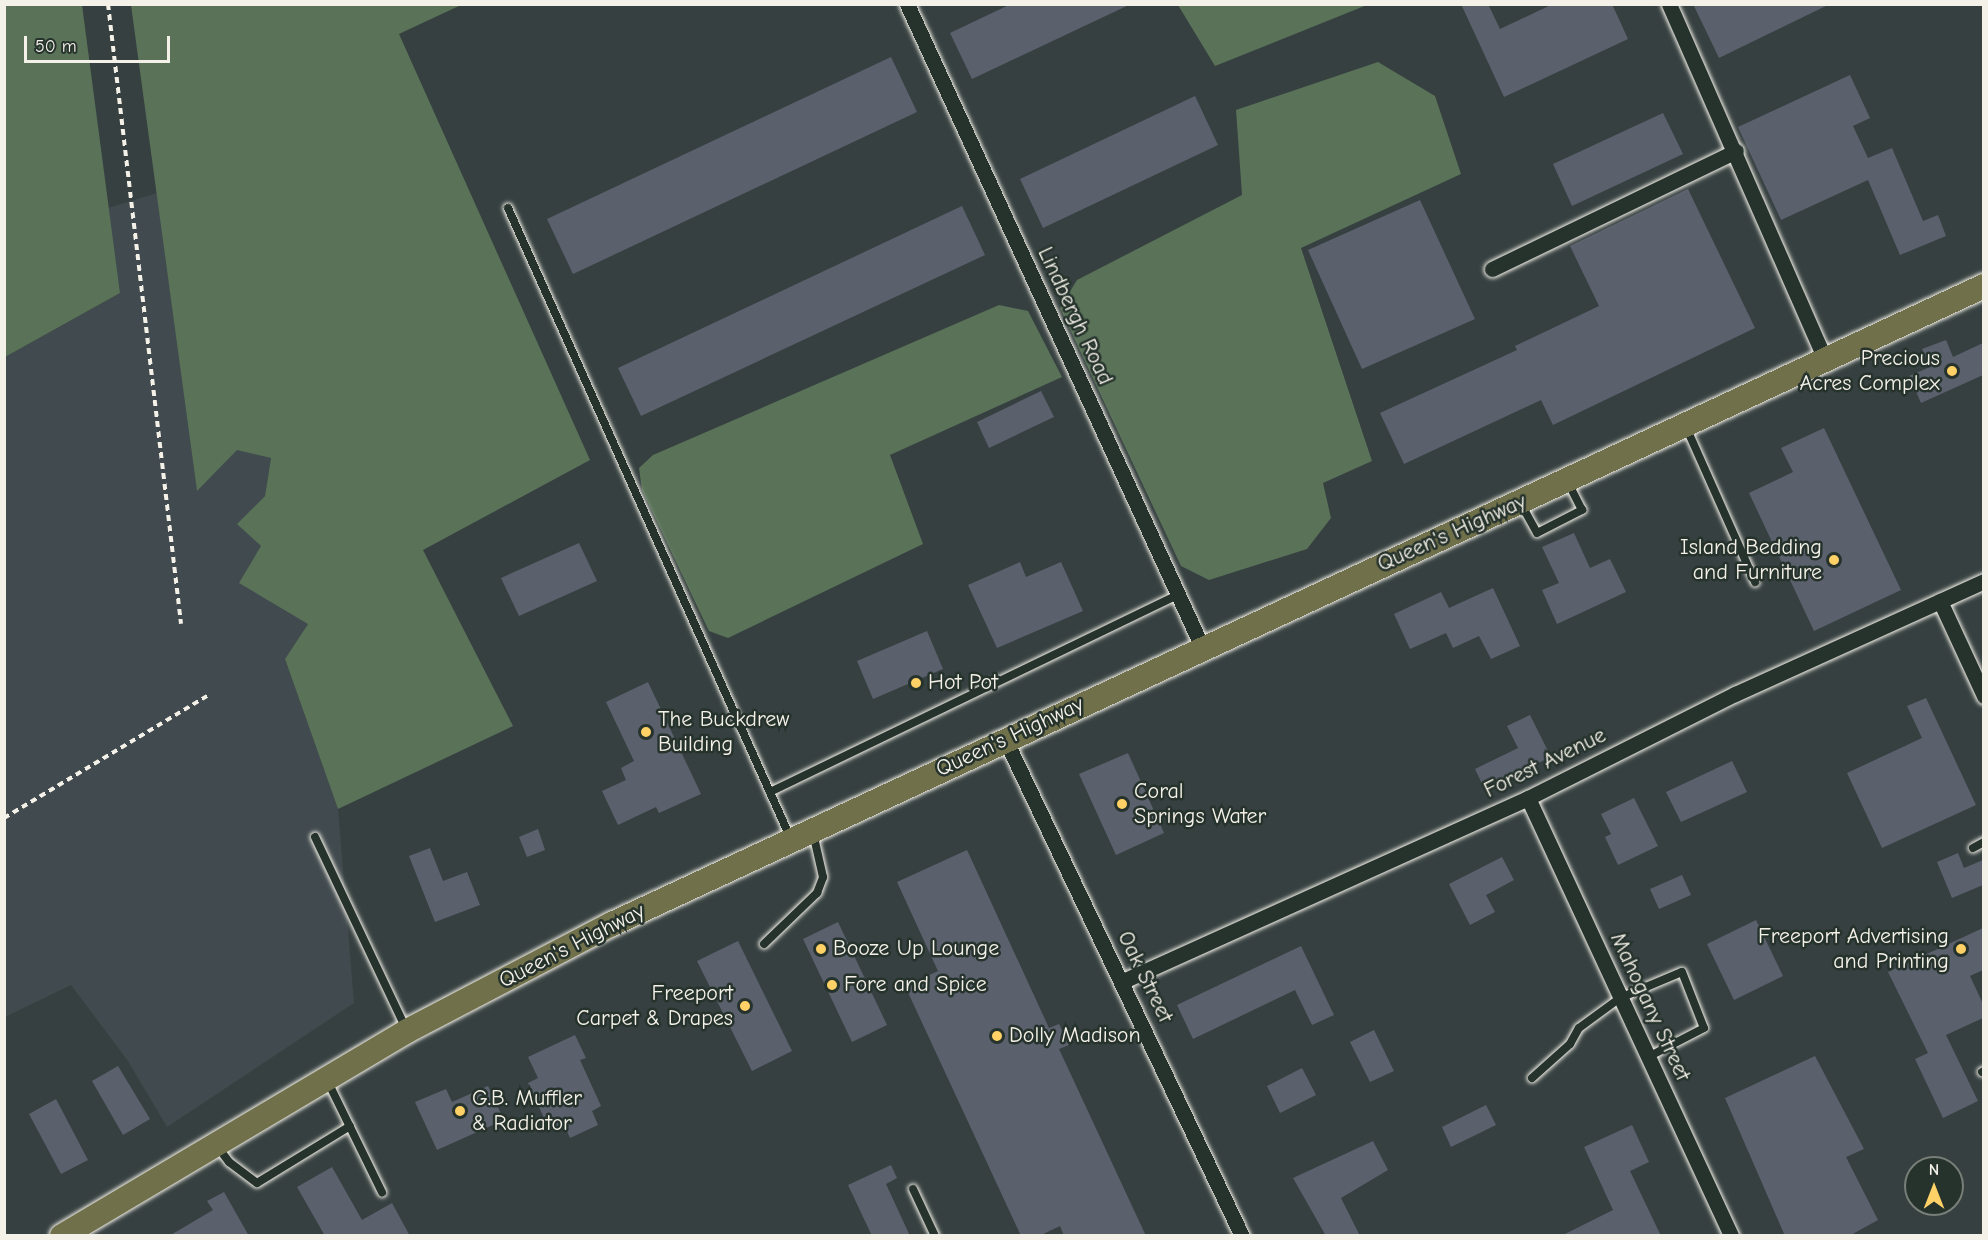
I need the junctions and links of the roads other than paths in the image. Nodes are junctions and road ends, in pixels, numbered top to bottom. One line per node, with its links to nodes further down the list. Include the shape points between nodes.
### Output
1 (907, 4): 13 (street, Lindbergh Road)
2 (1669, 4): 3 (street)
3 (1736, 151): 5 (street); 7 (street)
4 (508, 208): 18 (lane)
5 (1492, 269)
6 (1983, 286): 7 (main road, Queen's Highway)
7 (1825, 360): 8 (main road, Queen's Highway)
8 (1685, 426): 9 (main road, Queen's Highway); 12 (lane)
9 (1567, 481): 10 (main road, Queen's Highway); 10 (lane, via 1582,510 1537,533)
10 (1521, 502): 15 (main road, Queen's Highway)
11 (1983, 581): 14 (street, Forest Avenue)
12 (1755, 582)
13 (1178, 595): 15 (street, Lindbergh Road); 18 (lane)
14 (1940, 601): 16 (street); 19 (street, Forest Avenue, via 1735,694)
15 (1202, 647): 17 (main road, Queen's Highway)
16 (1983, 696)
17 (1005, 739): 20 (main road, Queen's Highway); 25 (street, Oak Street)
18 (770, 792): 20 (lane)
19 (1528, 798): 25 (street, Forest Avenue); 26 (street, Mahogany Street)
20 (802, 836): 24 (lane, via 823,877 817,893); 27 (main road, Queen's Highway, via 612,924)
21 (315, 837): 27 (lane)
22 (1983, 842): 23 (lane)
23 (1973, 848)
24 (764, 944)
25 (1124, 981): 37 (street, Oak Street)
26 (1620, 998): 28 (street, Mahogany Street); 28 (lane, via 1682,972 1704,1028); 30 (lane, via 1579,1028 1569,1044)
27 (407, 1031): 29 (main road, Queen's Highway)
28 (1648, 1057): 38 (street, Mahogany Street)
29 (327, 1078): 31 (lane); 32 (main road, Queen's Highway)
30 (1532, 1078)
31 (350, 1126): 32 (lane, via 257,1183 229,1162); 34 (lane)
32 (216, 1144): 35 (main road, Queen's Highway)
33 (913, 1189): 36 (lane)
34 (382, 1192)
35 (68, 1234)
36 (935, 1236)
37 (1242, 1236)
38 (1731, 1236)

